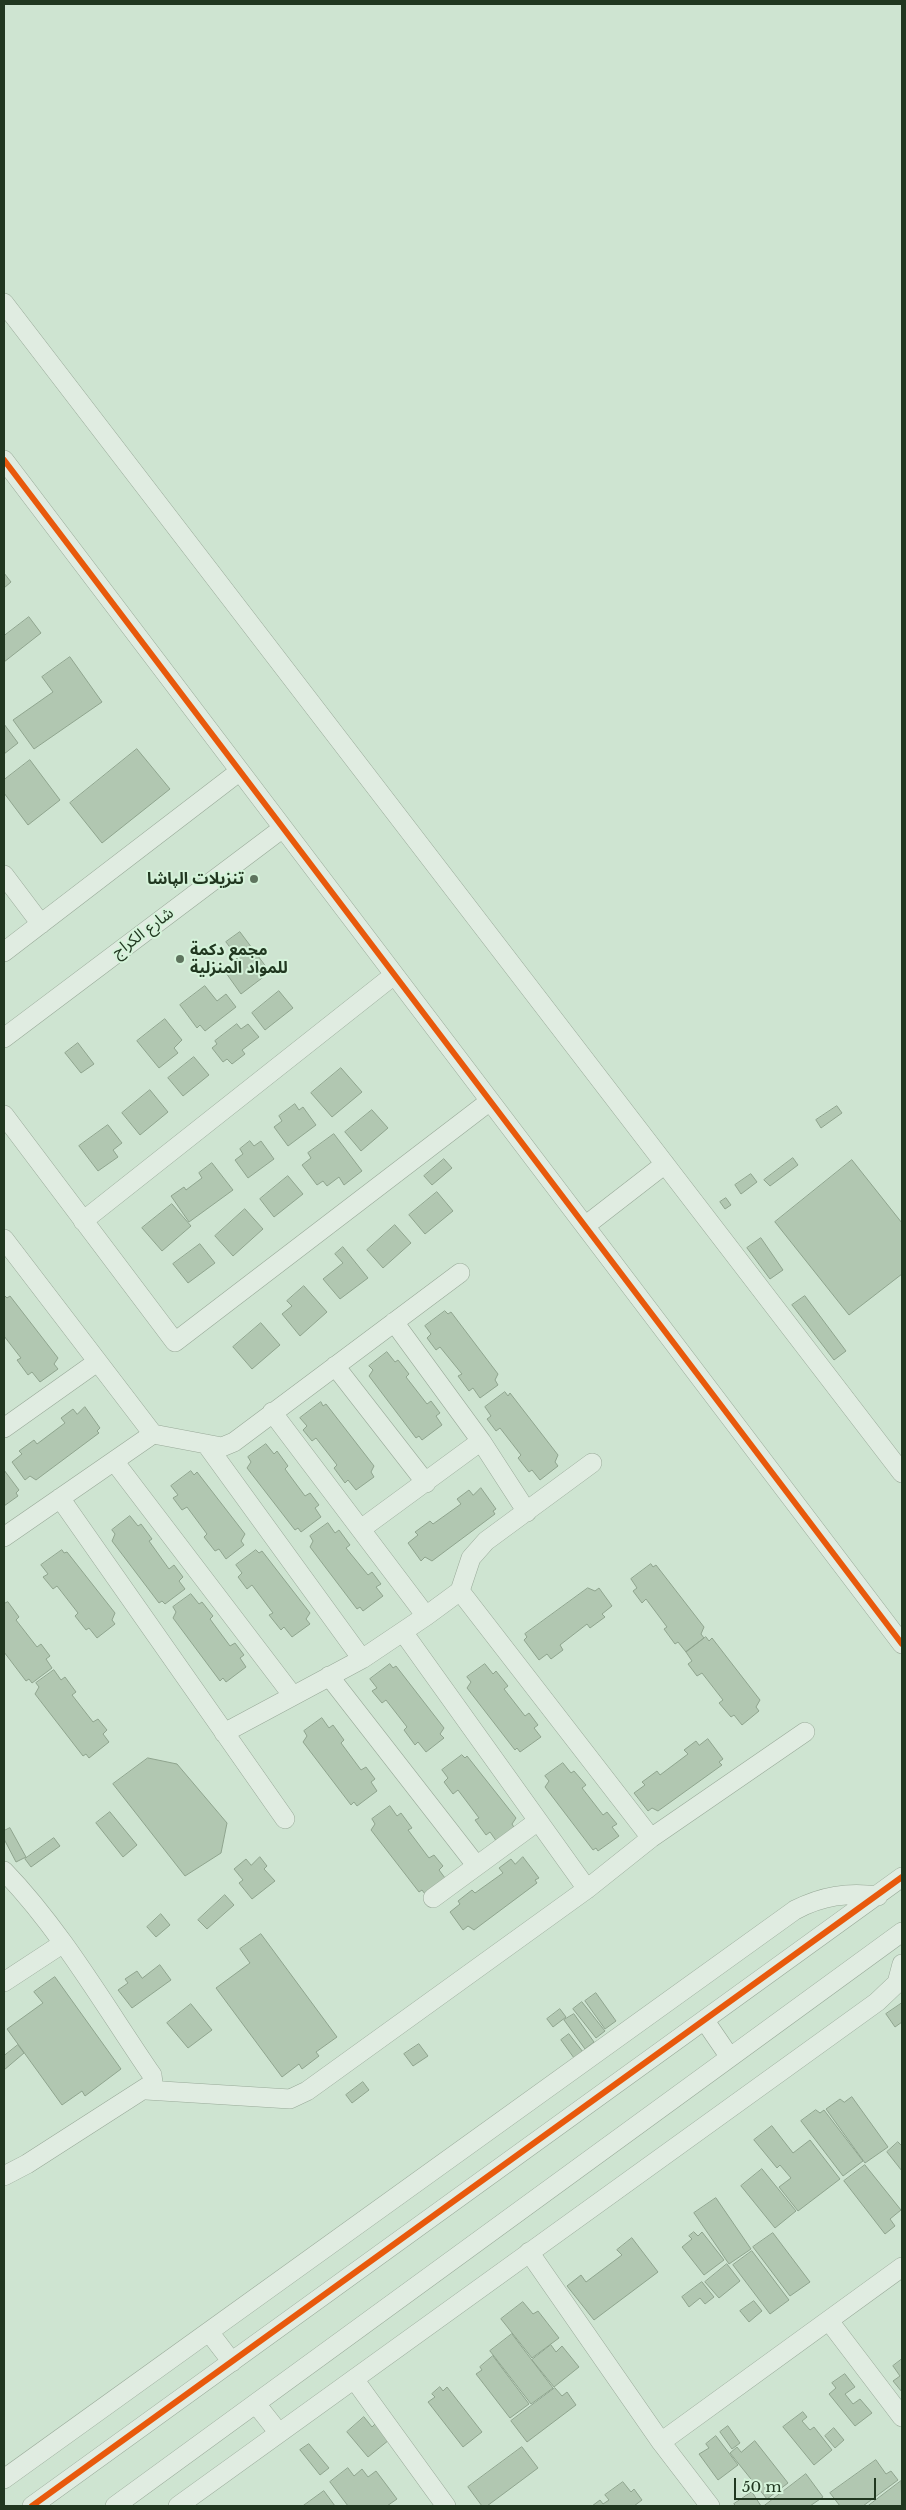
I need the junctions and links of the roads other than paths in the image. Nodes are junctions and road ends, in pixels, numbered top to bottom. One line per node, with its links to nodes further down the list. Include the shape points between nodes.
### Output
1 (4, 303): 12 (street)
2 (4, 460): 3 (street)
3 (240, 771): 4 (street); 6 (street)
4 (283, 828): 8 (street); 9 (street, شارع الكراج)
5 (4, 874): 6 (street)
6 (41, 924): 7 (street)
7 (4, 952)
8 (394, 974): 10 (street); 13 (street)
9 (4, 1038)
10 (490, 1101): 13 (street, via 175,1342); 14 (street)
11 (4, 1115): 13 (street)
12 (665, 1164): 14 (street); 27 (street)
13 (83, 1221)
14 (585, 1226): 36 (street)
15 (4, 1239): 18 (street)
16 (460, 1273): 17 (street)
17 (394, 1322): 19 (street); 23 (street)
18 (97, 1362): 21 (street); 22 (street)
19 (335, 1366): 20 (street); 28 (street)
20 (272, 1412): 24 (street, via 234,1442 222,1447); 31 (street)
21 (6, 1422)
22 (153, 1434): 24 (street); 25 (street)
23 (481, 1442): 28 (street); 30 (street)
24 (206, 1444): 37 (street)
25 (114, 1460): 29 (street); 39 (street)
26 (592, 1463): 30 (street)
27 (902, 1473)
28 (426, 1483): 31 (street)
29 (60, 1498): 32 (street); 41 (street)
30 (527, 1512): 33 (street, via 486,1541 471,1558)
31 (361, 1529): 34 (street)
32 (4, 1537)
33 (460, 1591): 34 (street); 44 (street)
34 (426, 1616): 35 (street)
35 (403, 1632): 37 (street); 43 (street)
36 (902, 1644)
37 (362, 1659): 38 (street)
38 (329, 1676): 39 (street); 45 (street)
39 (293, 1696): 41 (street)
40 (805, 1732): 44 (street)
41 (224, 1733): 42 (street)
42 (285, 1819)
43 (538, 1821): 45 (street); 48 (street)
44 (651, 1838): 48 (street)
45 (476, 1865): 50 (street)
46 (4, 1871): 52 (street)
47 (902, 1877): 49 (street)
48 (586, 1889): 57 (street, via 307,2091 290,2099)
49 (878, 1896): 55 (street); 62 (street, via 843,1894 825,1897 795,1910)
50 (433, 1898)
51 (902, 1932): 56 (street)
52 (62, 1944): 54 (street); 57 (street, via 152,2075 153,2083)
53 (902, 1964): 59 (street, via 897,1982 878,2002)
54 (4, 1982)
55 (705, 2020): 56 (street); 63 (street)
56 (730, 2056): 65 (street)
57 (146, 2090): 58 (street)
58 (4, 2176)
59 (529, 2252): 64 (street); 68 (street)
60 (902, 2267): 61 (street)
61 (829, 2321): 66 (street); 68 (street)
62 (209, 2332): 63 (street); 69 (street)
63 (232, 2362): 70 (street)
64 (354, 2379): 67 (street); 73 (street)
65 (256, 2404): 67 (street); 71 (street)
66 (902, 2416)
67 (279, 2433): 72 (street)
68 (661, 2442): 74 (street)
69 (4, 2480)
70 (32, 2506)
71 (115, 2506)
72 (178, 2506)
73 (446, 2506)
74 (710, 2506)

